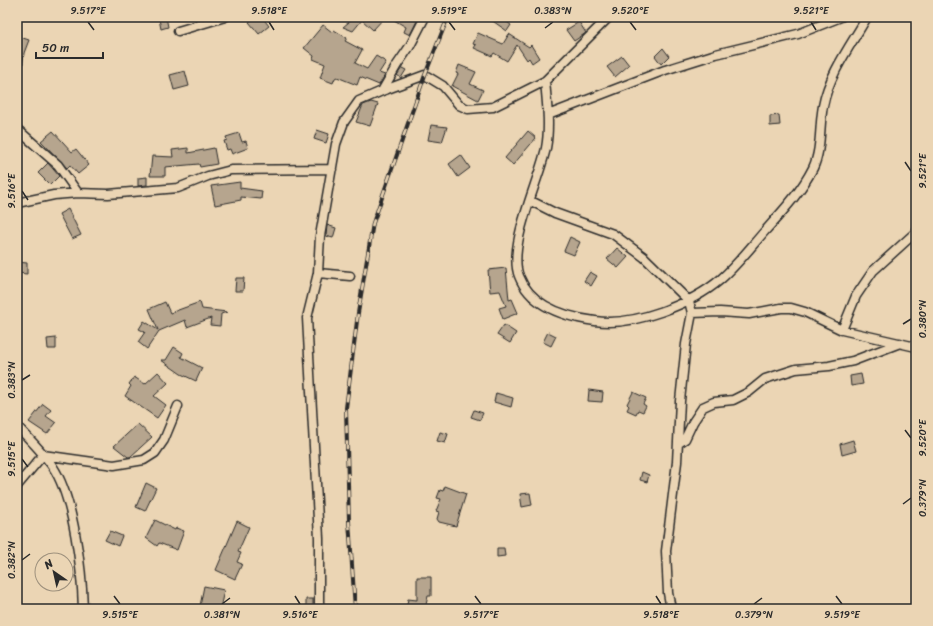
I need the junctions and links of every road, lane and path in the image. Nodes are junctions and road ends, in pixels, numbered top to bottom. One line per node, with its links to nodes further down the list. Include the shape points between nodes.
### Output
1 (225, 17): 6 (street)
2 (424, 17): 8 (street, via 410,46)
3 (610, 17): 7 (street)
4 (841, 17): 9 (street, via 798,34 716,54 666,70)
5 (867, 17): 18 (street, via 829,83 814,166 803,186 726,274)
6 (178, 32)
7 (545, 81): 8 (street, via 493,107 477,110 459,105 442,86 425,75); 9 (street)
8 (382, 91): 11 (street, via 359,101 344,122 336,144)
9 (548, 115): 13 (street, via 546,147)
10 (17, 129): 12 (street, via 58,165)
11 (332, 169): 12 (street, via 231,170 178,188 108,194); 16 (street, via 320,236)
12 (78, 193): 14 (street)
13 (531, 201): 18 (street, via 555,213 613,234 644,258); 18 (street, via 521,228 516,254 518,275 537,303 559,312 606,323 628,322)
14 (17, 203)
15 (916, 232): 20 (street, via 873,271 856,296)
16 (318, 273): 17 (street); 29 (street, via 307,318 319,538)
17 (350, 276)
18 (689, 300): 19 (street)
19 (692, 313): 20 (street, via 749,314 791,308); 25 (street, via 680,401)
20 (842, 330): 21 (street)
21 (900, 344): 22 (street); 25 (street, via 853,361 796,369 765,379 749,392 733,400 714,402 704,407)
22 (916, 347)
23 (178, 406): 26 (street, via 164,440 155,453 144,460 114,465)
24 (17, 426): 26 (street)
25 (679, 443): 30 (street, via 666,551)
26 (43, 455): 27 (street); 28 (street, via 53,468 68,507 80,558)
27 (17, 486)
28 (83, 609)
29 (319, 609)
30 (671, 609)

